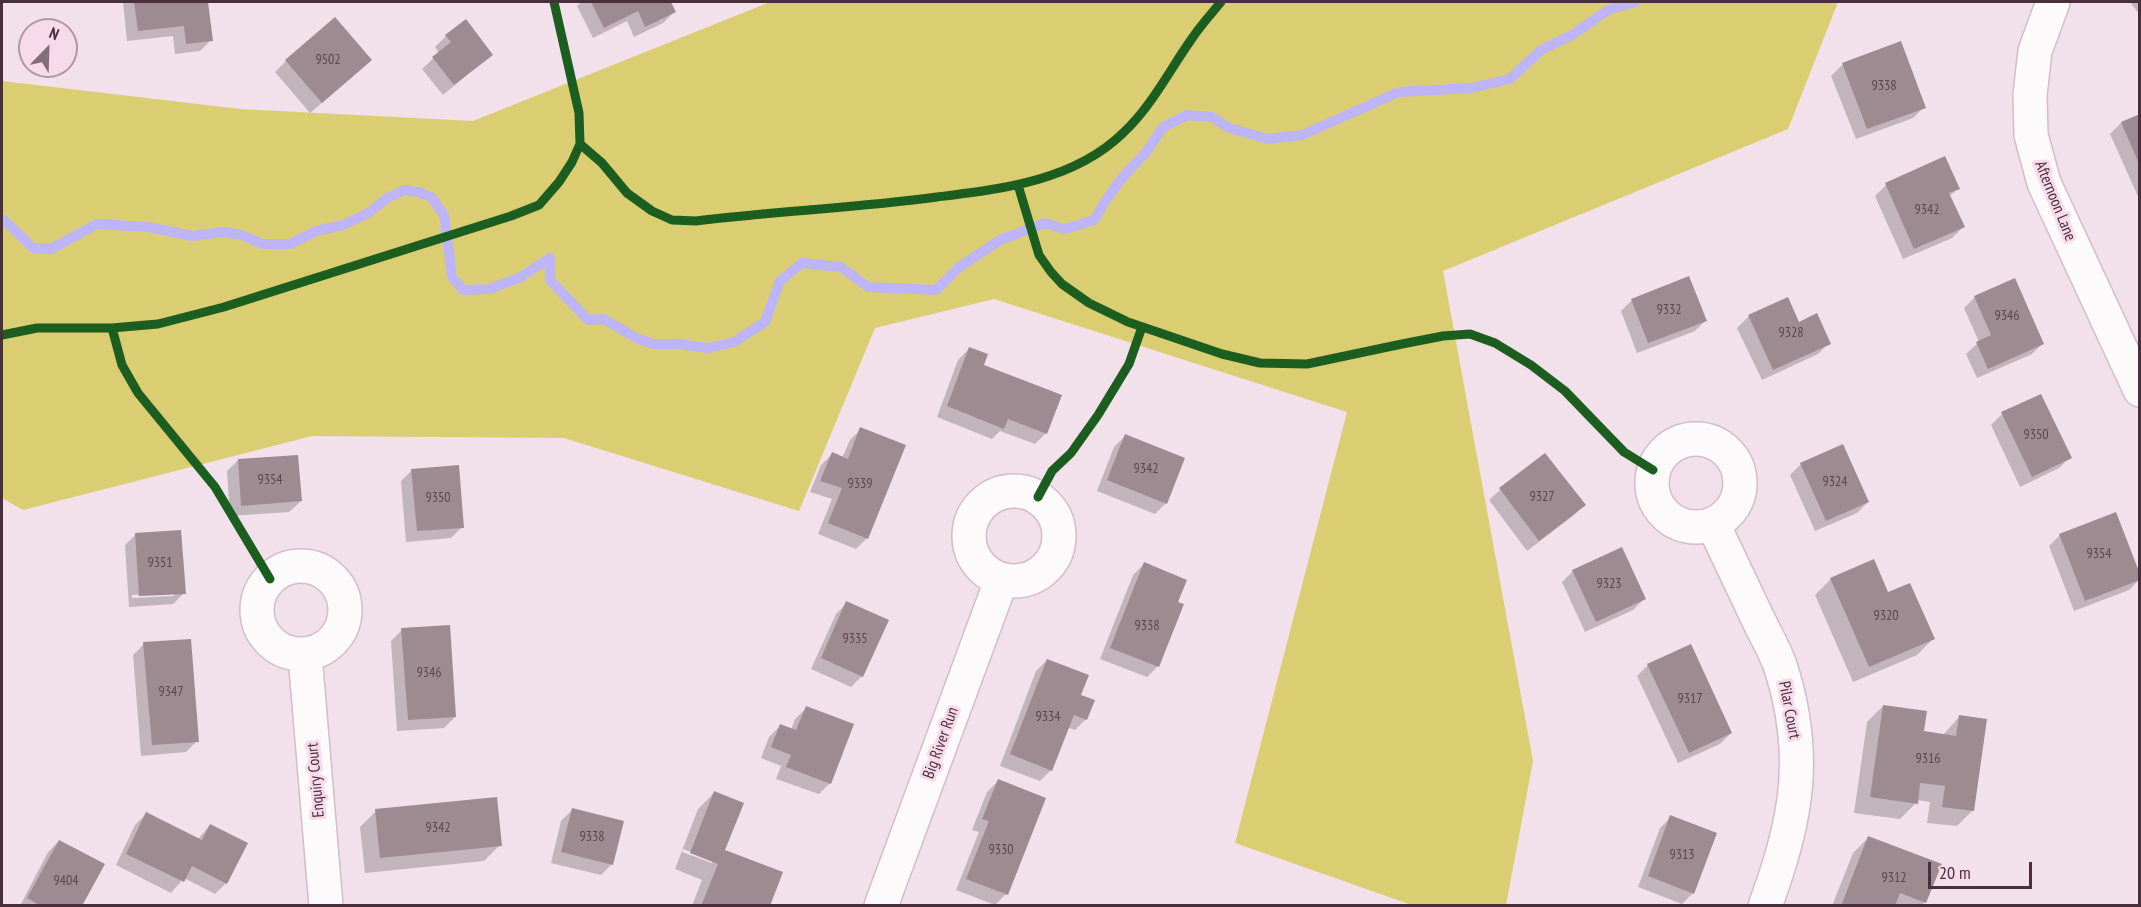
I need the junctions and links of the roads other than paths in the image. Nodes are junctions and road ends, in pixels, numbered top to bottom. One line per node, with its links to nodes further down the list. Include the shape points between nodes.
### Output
1 (2053, 2): 2 (street, Afternoon Lane, via 2035,51 2031,135 2044,183)
2 (2139, 390)
3 (1713, 524): 8 (street, Pilar Court, via 1779,664 1793,716 1798,768 1792,816)
4 (1001, 581): 7 (street, Big River Run)
5 (305, 655): 6 (street, Enquiry Court)
6 (326, 906)
7 (881, 906)
8 (1765, 906)

